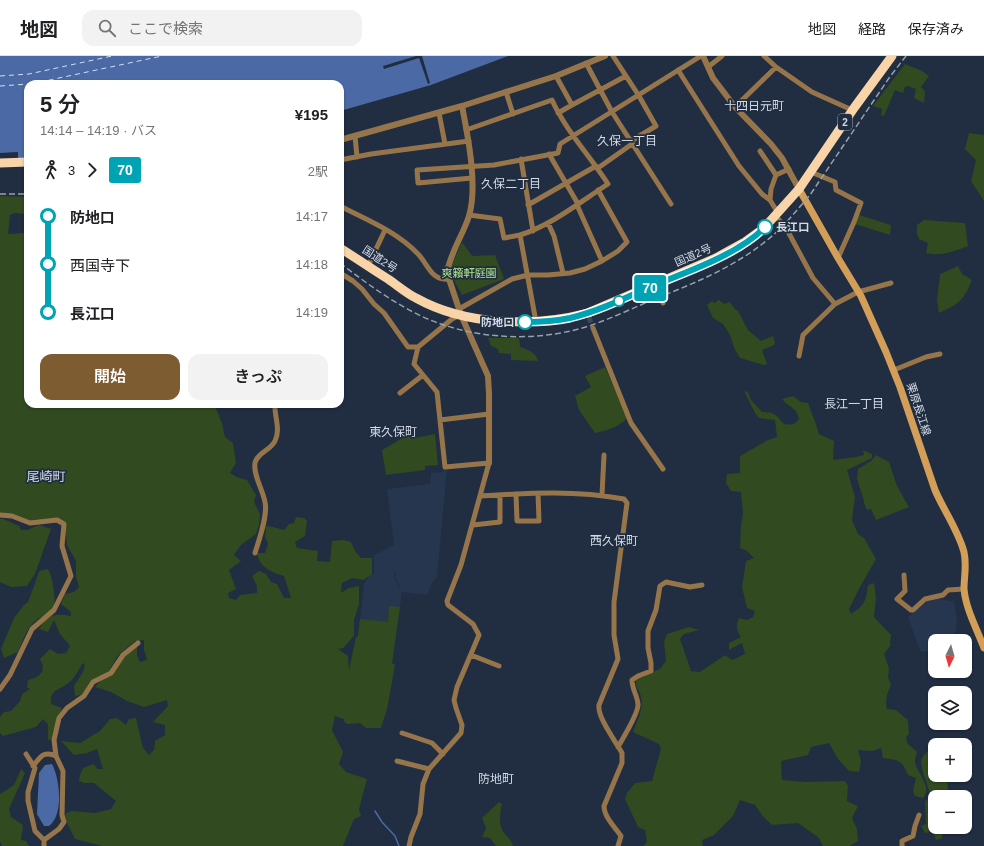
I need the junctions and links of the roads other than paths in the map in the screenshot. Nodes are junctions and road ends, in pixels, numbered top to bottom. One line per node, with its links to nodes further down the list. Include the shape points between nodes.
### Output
1 (605, 56): 7 (street)
2 (613, 56): 12 (street)
3 (702, 56): 8 (street); 10 (street)
4 (722, 56): 8 (street)
5 (764, 56): 9 (street)
6 (892, 56): 19 (highway, 国道2号 / 2)
7 (586, 64): 11 (street); 13 (street)
8 (708, 67): 18 (street, via 713,78)
9 (776, 67): 18 (street); 19 (street, via 812,92)
10 (678, 70): 15 (street); 47 (street, via 739,166)
11 (556, 76): 14 (street); 16 (street)
12 (626, 76): 13 (street); 15 (street)
13 (600, 90): 16 (street); 20 (street)
14 (506, 92): 17 (street); 23 (street)
15 (639, 96): 20 (street); 29 (street, via 656,126)
16 (572, 105): 22 (street)
17 (462, 106): 21 (street); 24 (street)
18 (735, 107): 40 (street, via 771,144)
19 (852, 110): 41 (highway, 国道2号 / 2)
20 (612, 112): 26 (street); 29 (street)
21 (439, 113): 25 (street); 30 (street)
22 (558, 113): 23 (street, via 552,100); 26 (street)
23 (513, 114): 24 (street)
24 (466, 130): 28 (street)
25 (356, 136): 27 (street); 33 (street)
26 (574, 136): 32 (street, via 560,144 558,153); 39 (street)
27 (344, 139)
28 (469, 141): 30 (street); 38 (street)
29 (631, 143): 39 (street); 48 (street)
30 (445, 144): 33 (street)
31 (760, 151): 42 (street)
32 (549, 154): 35 (street); 44 (street)
33 (357, 157): 34 (street)
34 (344, 159)
35 (521, 159): 38 (street, via 494,165); 49 (street)
36 (24, 162): 37 (highway)
37 (0, 163)
38 (471, 166): 43 (street); 43 (street, via 416,170 418,183)
39 (597, 167): 44 (street); 46 (street, via 608,184)
40 (789, 170): 42 (street); 45 (street)
41 (811, 172): 45 (highway, 国道2号 / 2); 59 (street, via 834,182 836,190 861,203)
42 (776, 175): 47 (street)
43 (472, 178): 53 (street)
44 (566, 184): 49 (street); 50 (street)
45 (799, 189): 52 (highway, 国道2号 / 2); 59 (main road, 栗原長江線)
46 (598, 190): 50 (street); 60 (street, via 627,242)
47 (770, 200): 52 (street)
48 (671, 204)
49 (528, 205): 56 (street)
50 (577, 205): 54 (street); 60 (street)
51 (344, 208): 55 (street)
52 (777, 214): 67 (highway, 国道2号 / 2, via 763,229 736,248); 70 (street, via 813,278)
53 (469, 215): 57 (street, via 500,219 504,238); 65 (street, via 447,271)
54 (548, 223): 56 (street); 62 (street, via 554,236)
55 (385, 230): 61 (street); 65 (street, via 419,255 435,276)
56 (533, 231): 57 (street)
57 (520, 235): 64 (street)
58 (344, 251): 61 (highway, 国道2号 / 2)
59 (838, 258): 68 (main road, 栗原長江線)
60 (602, 261): 62 (street)
61 (368, 266): 71 (highway, 国道2号 / 2, via 416,298 434,306)
62 (563, 274): 64 (street)
63 (344, 275): 74 (street, via 362,289 384,313 408,347)
64 (528, 275): 71 (street, via 512,279); 72 (street)
65 (448, 279): 71 (street)
66 (891, 283): 68 (street)
67 (655, 285): 69 (street); 72 (highway, 国道2号 / 2, via 588,316)
68 (858, 292): 70 (street); 77 (main road, 栗原長江線)
69 (663, 303)
70 (836, 304): 76 (street, via 803,335)
71 (460, 312): 72 (highway, 国道2号 / 2, via 500,321); 74 (street); 81 (street, via 488,376)
72 (536, 322)
73 (593, 328): 85 (street, via 631,423)
74 (418, 347): 78 (street, via 414,364)
75 (940, 354): 77 (street)
76 (799, 356)
77 (894, 370): 96 (main road, 栗原長江線, via 935,490 964,551)
78 (423, 375): 79 (street); 82 (street, via 437,392)
79 (400, 393)
80 (274, 408): 93 (street, via 278,435 275,442 257,458 255,465 266,506)
81 (488, 414): 82 (street); 84 (street)
82 (440, 420): 84 (street, via 445,467)
83 (604, 455): 89 (street)
84 (489, 464): 90 (street)
85 (663, 469)
86 (538, 493): 87 (street); 87 (street, via 539,522 517,521); 89 (street)
87 (516, 494): 88 (street)
88 (500, 495): 90 (street); 92 (street, via 500,522)
89 (602, 495): 103 (street, via 624,499 627,503 614,602 614,635 618,659 598,710)
90 (481, 496): 92 (street)
91 (0, 515): 101 (street, via 12,516 30,523 57,520 64,524 62,546 71,576 54,610 32,629 10,675)
92 (473, 525): 99 (street, via 447,601 448,605 477,630 479,635)
93 (255, 553)
94 (904, 576): 96 (street, via 905,591 897,599 911,610 925,599 944,595 948,590)
95 (702, 585): 103 (street, via 690,587 666,582 660,586 656,610 648,630 651,671 632,680 638,707 628,732)
96 (964, 589): 98 (main road, 栗原長江線, via 970,613)
97 (138, 643): 106 (street, via 123,655 111,673 93,682 84,696 67,708 59,718 54,740)
98 (984, 648)
99 (471, 655): 100 (street); 105 (street, via 454,700 462,725 461,733)
100 (499, 666)
101 (0, 689)
102 (402, 733): 105 (street, via 432,743)
103 (618, 747): 114 (street, via 622,753 622,763 604,810 621,836)
104 (26, 754): 108 (street)
105 (443, 754): 109 (street)
106 (56, 756): 108 (street, via 44,754); 111 (street, via 63,772 64,822)
107 (397, 761): 109 (street)
108 (33, 766): 111 (street, via 35,768 28,801 35,831)
109 (428, 769): 112 (street, via 423,784 420,814)
110 (919, 815): 115 (street, via 913,836 902,841)
111 (44, 840): 113 (street)
112 (411, 845)
113 (44, 846)
114 (618, 846)
115 (902, 846)

